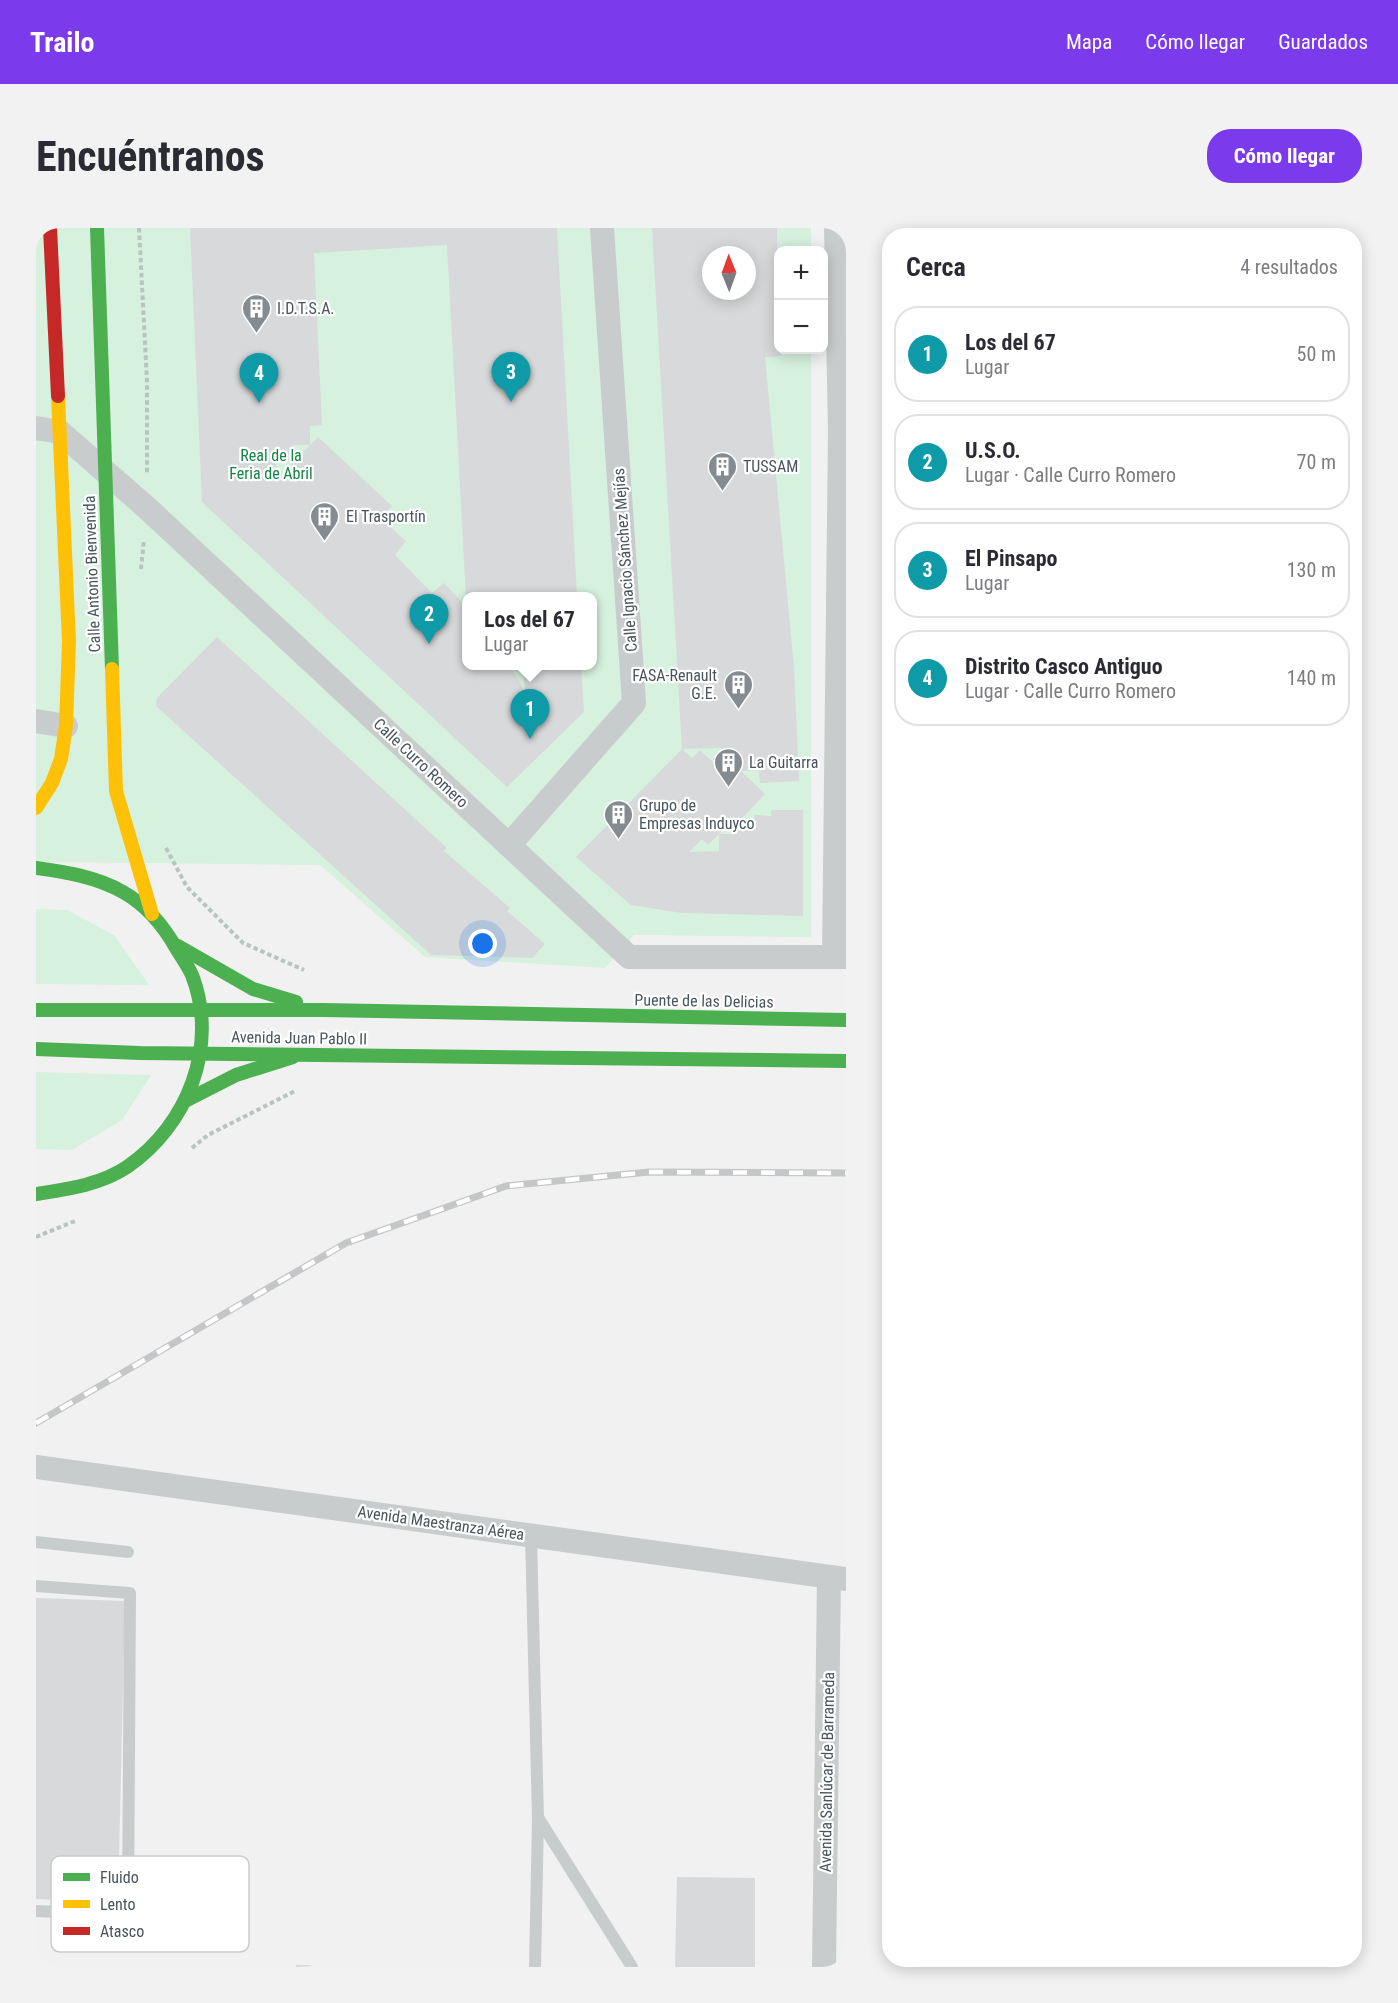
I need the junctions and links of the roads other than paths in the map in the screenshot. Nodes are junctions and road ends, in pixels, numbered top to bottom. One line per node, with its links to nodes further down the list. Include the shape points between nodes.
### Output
1 (50, 228): 7 (main road, Calle Antonio Bienvenida)
2 (97, 228): 8 (main road, Calle Antonio Bienvenida)
3 (602, 228): 12 (street, Calle Ignacio Sánchez Mejías, via 634,703)
4 (836, 228): 6 (street)
5 (36, 428): 7 (street)
6 (843, 430): 16 (street)
7 (60, 432): 8 (street, Calle Curro Romero); 10 (main road, Calle Antonio Bienvenida, via 69,641)
8 (105, 471): 12 (street, Calle Curro Romero); 14 (main road, Calle Antonio Bienvenida, via 116,791)
9 (36, 721): 10 (street)
10 (66, 726): 11 (main road, Calle Antonio Bienvenida, via 56,772)
11 (36, 808)
12 (509, 845): 16 (street, Calle Curro Romero, via 629,957)
13 (36, 868): 14 (main road, via 88,877 118,889)
14 (152, 914): 15 (main road)
15 (177, 946): 18 (main road, via 252,989); 19 (main road, via 189,966)
16 (840, 957)
17 (36, 1010): 19 (main road, Avenida Juan Pablo II)
18 (324, 1010): 19 (main road, Avenida Juan Pablo II); 20 (main road, Avenida Juan Pablo II)
19 (201, 1012): 23 (main road)
20 (561, 1016): 21 (main road, Puente de las Delicias)
21 (846, 1020)
22 (36, 1049): 23 (main road, Avenida Juan Pablo II)
23 (201, 1053): 24 (main road, Avenida Juan Pablo II); 26 (main road)
24 (300, 1055): 25 (main road, Avenida Juan Pablo II); 26 (main road, via 236,1075)
25 (846, 1061)
26 (187, 1100): 27 (main road, via 169,1130 146,1155 117,1175)
27 (85, 1188): 28 (main road); 29 (main road)
28 (36, 1194)
29 (56, 1205)
30 (36, 1467): 31 (street, Avenida Maestranza Aérea)
31 (531, 1536): 34 (street, Avenida Maestranza Aérea); 36 (lane)
32 (36, 1542): 33 (lane)
33 (128, 1552)
34 (837, 1578): 42 (street, Avenida Sanlúcar de Barrameda)
35 (36, 1586): 37 (lane, via 130,1593)
36 (538, 1818): 40 (lane); 41 (lane)
37 (128, 1856)
38 (36, 1911): 39 (lane)
39 (51, 1912)
40 (535, 1967)
41 (632, 1967)
42 (824, 1967)

